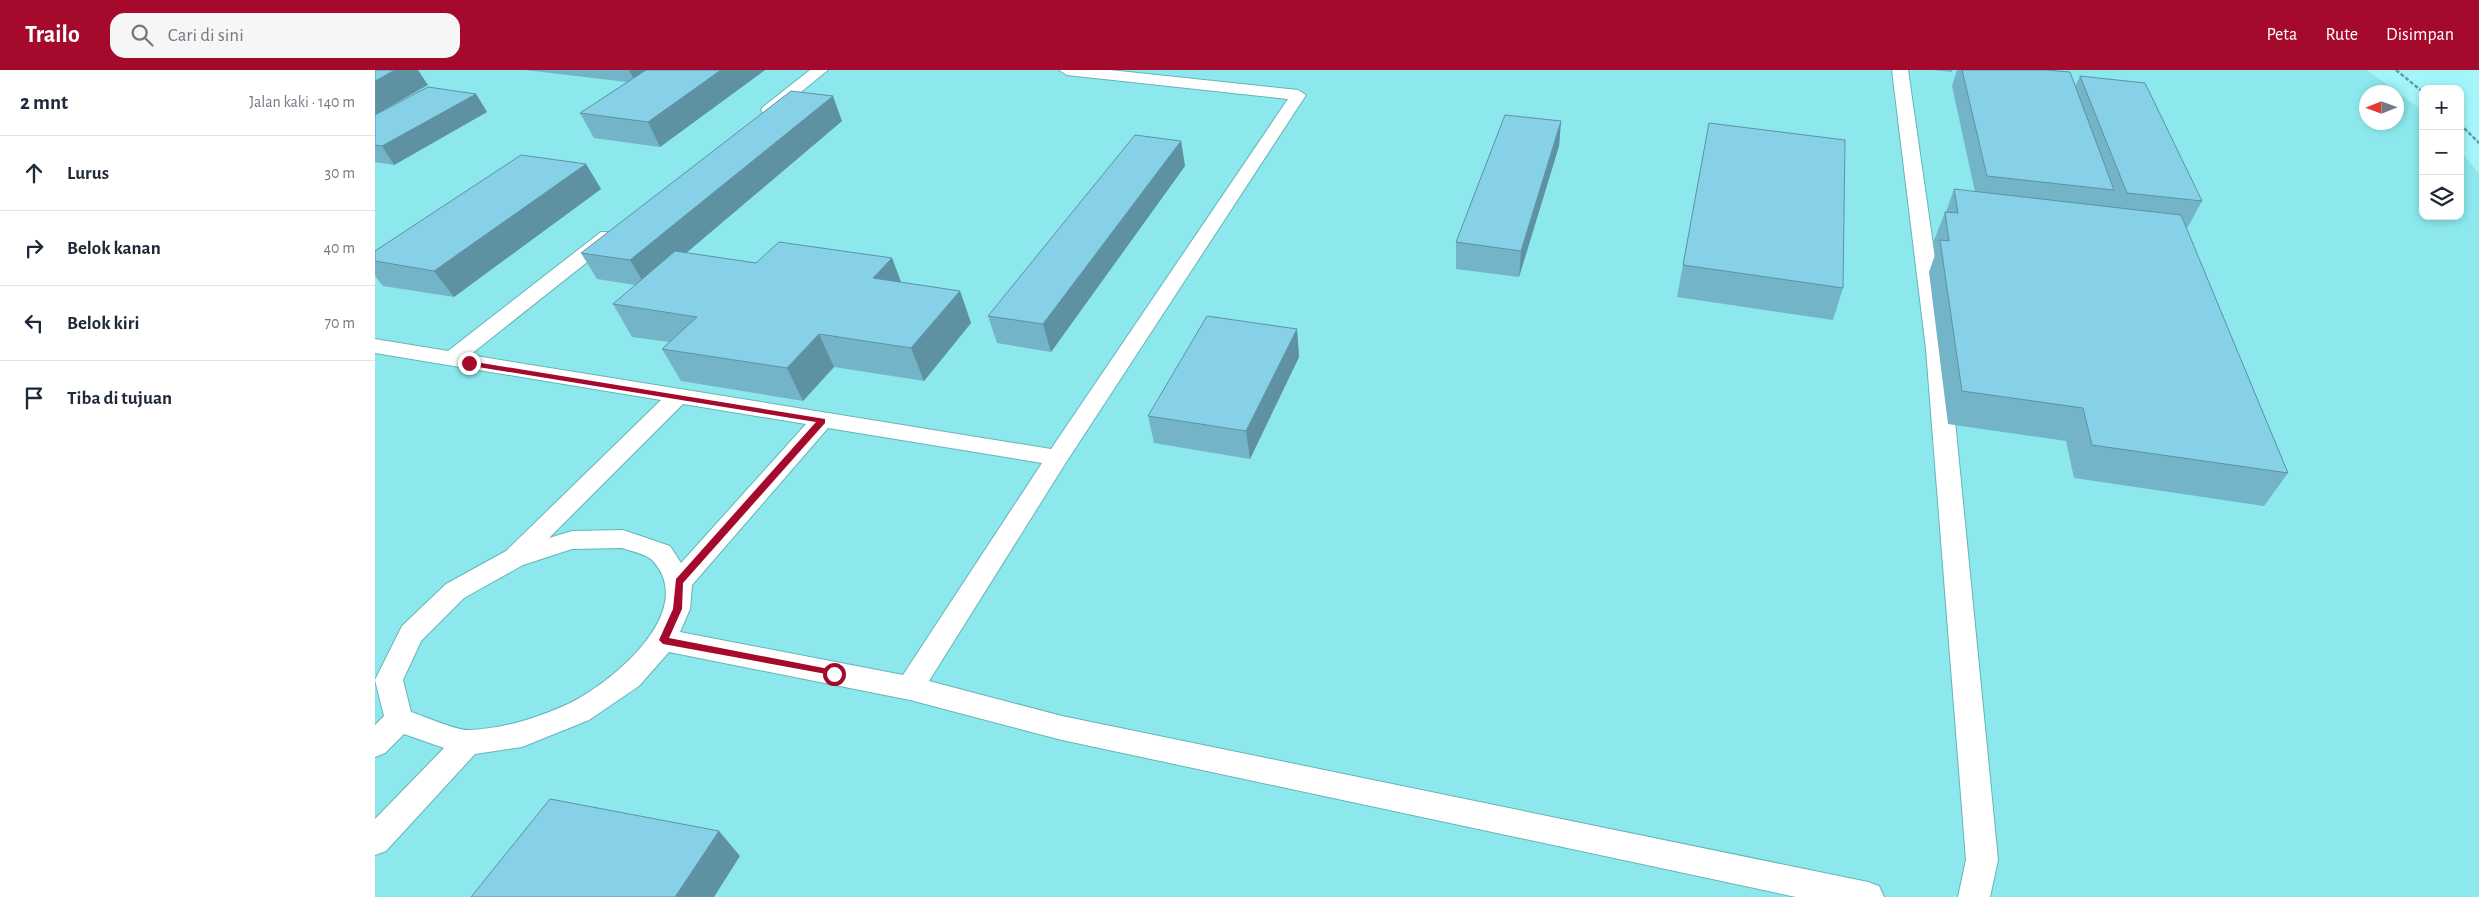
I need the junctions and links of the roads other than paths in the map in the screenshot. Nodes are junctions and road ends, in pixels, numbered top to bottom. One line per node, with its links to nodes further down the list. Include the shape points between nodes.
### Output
1 (820, 70): 4 (lane)
2 (1067, 70): 10 (lane, via 1298,95)
3 (1900, 70): 20 (lane, via 1937,349 1982,860)
4 (759, 118)
5 (619, 227): 7 (lane)
6 (375, 346): 7 (lane)
7 (450, 360): 8 (lane)
8 (677, 397): 9 (lane); 11 (lane)
9 (822, 421): 10 (lane); 12 (lane)
10 (1057, 458): 14 (lane)
11 (514, 558): 12 (lane, via 572,540 623,539 661,553); 15 (lane, via 455,591 411,634 389,680)
12 (679, 582): 13 (lane, via 677,609)
13 (663, 640): 14 (lane); 16 (lane, via 629,678 579,712 522,735)
14 (910, 688): 19 (lane, via 1063,728)
15 (399, 720): 16 (lane); 17 (lane)
16 (467, 743): 18 (lane)
17 (375, 744)
18 (375, 841)
19 (1868, 897)
20 (1974, 897)

